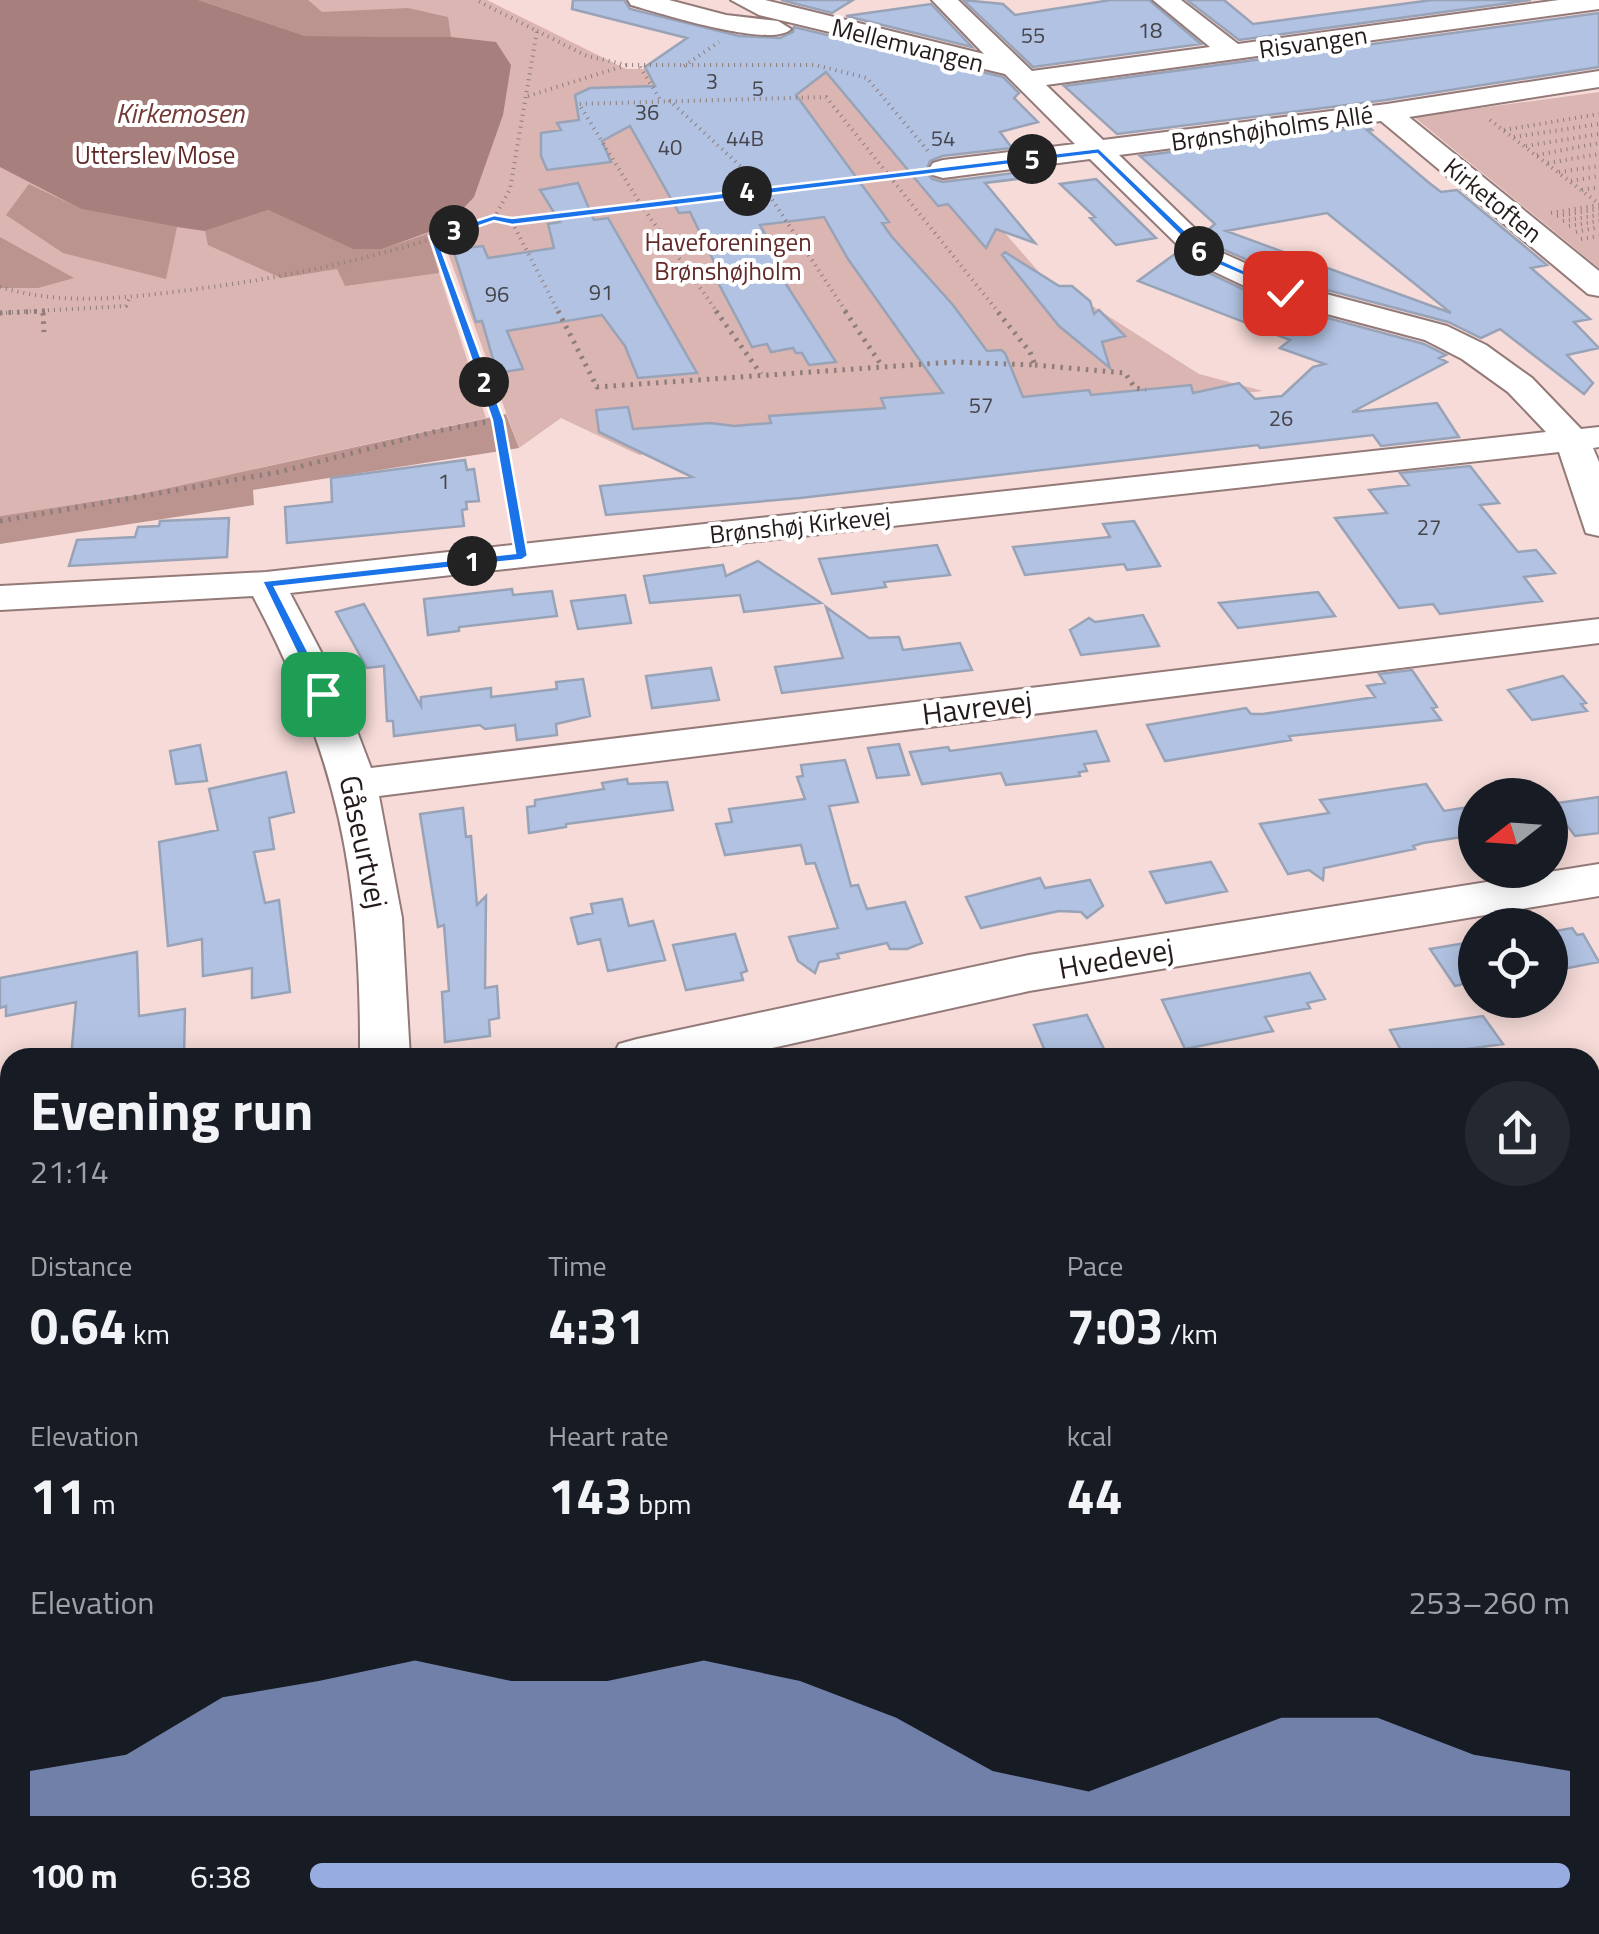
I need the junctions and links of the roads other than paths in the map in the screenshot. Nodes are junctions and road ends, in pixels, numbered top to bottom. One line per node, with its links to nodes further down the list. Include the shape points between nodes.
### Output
1 (640, 0): 6 (street, via 745,26)
2 (744, 0): 6 (street, Mellemvangen)
3 (944, 0): 8 (street)
4 (1165, 0): 7 (street)
5 (1599, 2): 7 (street, Risvangen)
6 (840, 28): 8 (street, Mellemvangen)
7 (1234, 53): 8 (street, Risvangen)
8 (1022, 74): 11 (street)
9 (1599, 79): 10 (street, Brønshøjholms Allé)
10 (1387, 112): 11 (street, Brønshøjholms Allé); 13 (street, Kirketoften)
11 (1099, 151): 12 (street, Brønshøjholms Allé); 14 (street, via 1207,257 1285,293 1451,340)
12 (943, 169)
13 (1599, 287)
14 (1586, 438): 15 (street); 16 (street, Brønshøj Kirkevej)
15 (1599, 525)
16 (266, 584): 17 (street, Brønshøj Kirkevej); 19 (street, Gåseurtvej, via 323,694)
17 (0, 598)
18 (1599, 631): 19 (street, Havrevej)
19 (354, 785): 21 (street, Gåseurtvej, via 378,895)
20 (1599, 880): 22 (street, Hvedevej, via 1029,973)
21 (385, 1048)
22 (683, 1048)

